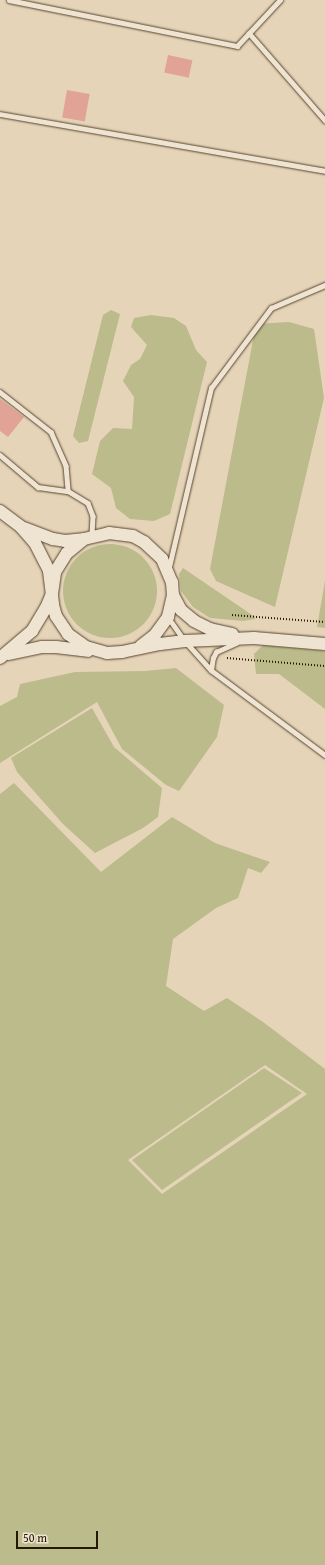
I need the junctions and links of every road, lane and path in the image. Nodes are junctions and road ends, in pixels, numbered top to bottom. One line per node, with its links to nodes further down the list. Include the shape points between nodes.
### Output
1 (9, 0): 3 (lane, via 237,46)
2 (280, 0): 3 (lane)
3 (249, 33): 5 (lane)
4 (0, 114): 6 (lane)
5 (325, 120)
6 (325, 171)
7 (325, 285): 14 (lane, via 271,308 211,388)
8 (0, 392): 10 (lane, via 51,432 66,466)
9 (0, 455): 10 (lane, via 38,487)
10 (68, 491): 13 (lane, via 88,503 93,516)
11 (0, 511): 12 (main road)
12 (21, 527): 13 (main road, via 65,541); 15 (main road, via 35,543 46,564)
13 (88, 538): 14 (main road, via 108,533 133,536 154,550); 15 (main road, via 71,549 60,562 52,583)
14 (168, 570): 16 (main road)
15 (52, 594): 24 (main road, via 56,616 68,634 86,647); 25 (main road, via 32,631)
16 (173, 595): 18 (main road); 20 (main road, via 181,610 194,621 210,629)
17 (232, 615): 19 (path)
18 (168, 617): 21 (lane); 23 (main road, via 155,635)
19 (325, 622)
20 (254, 638): 21 (main road); 22 (main road); 28 (lane, via 229,645 216,652)
21 (184, 641): 23 (main road); 28 (lane)
22 (325, 644)
23 (136, 648): 24 (main road)
24 (107, 653): 25 (main road, via 56,647 27,649)
25 (3, 656)
26 (227, 658): 27 (path)
27 (325, 666)
28 (211, 670): 29 (lane)
29 (325, 755)

